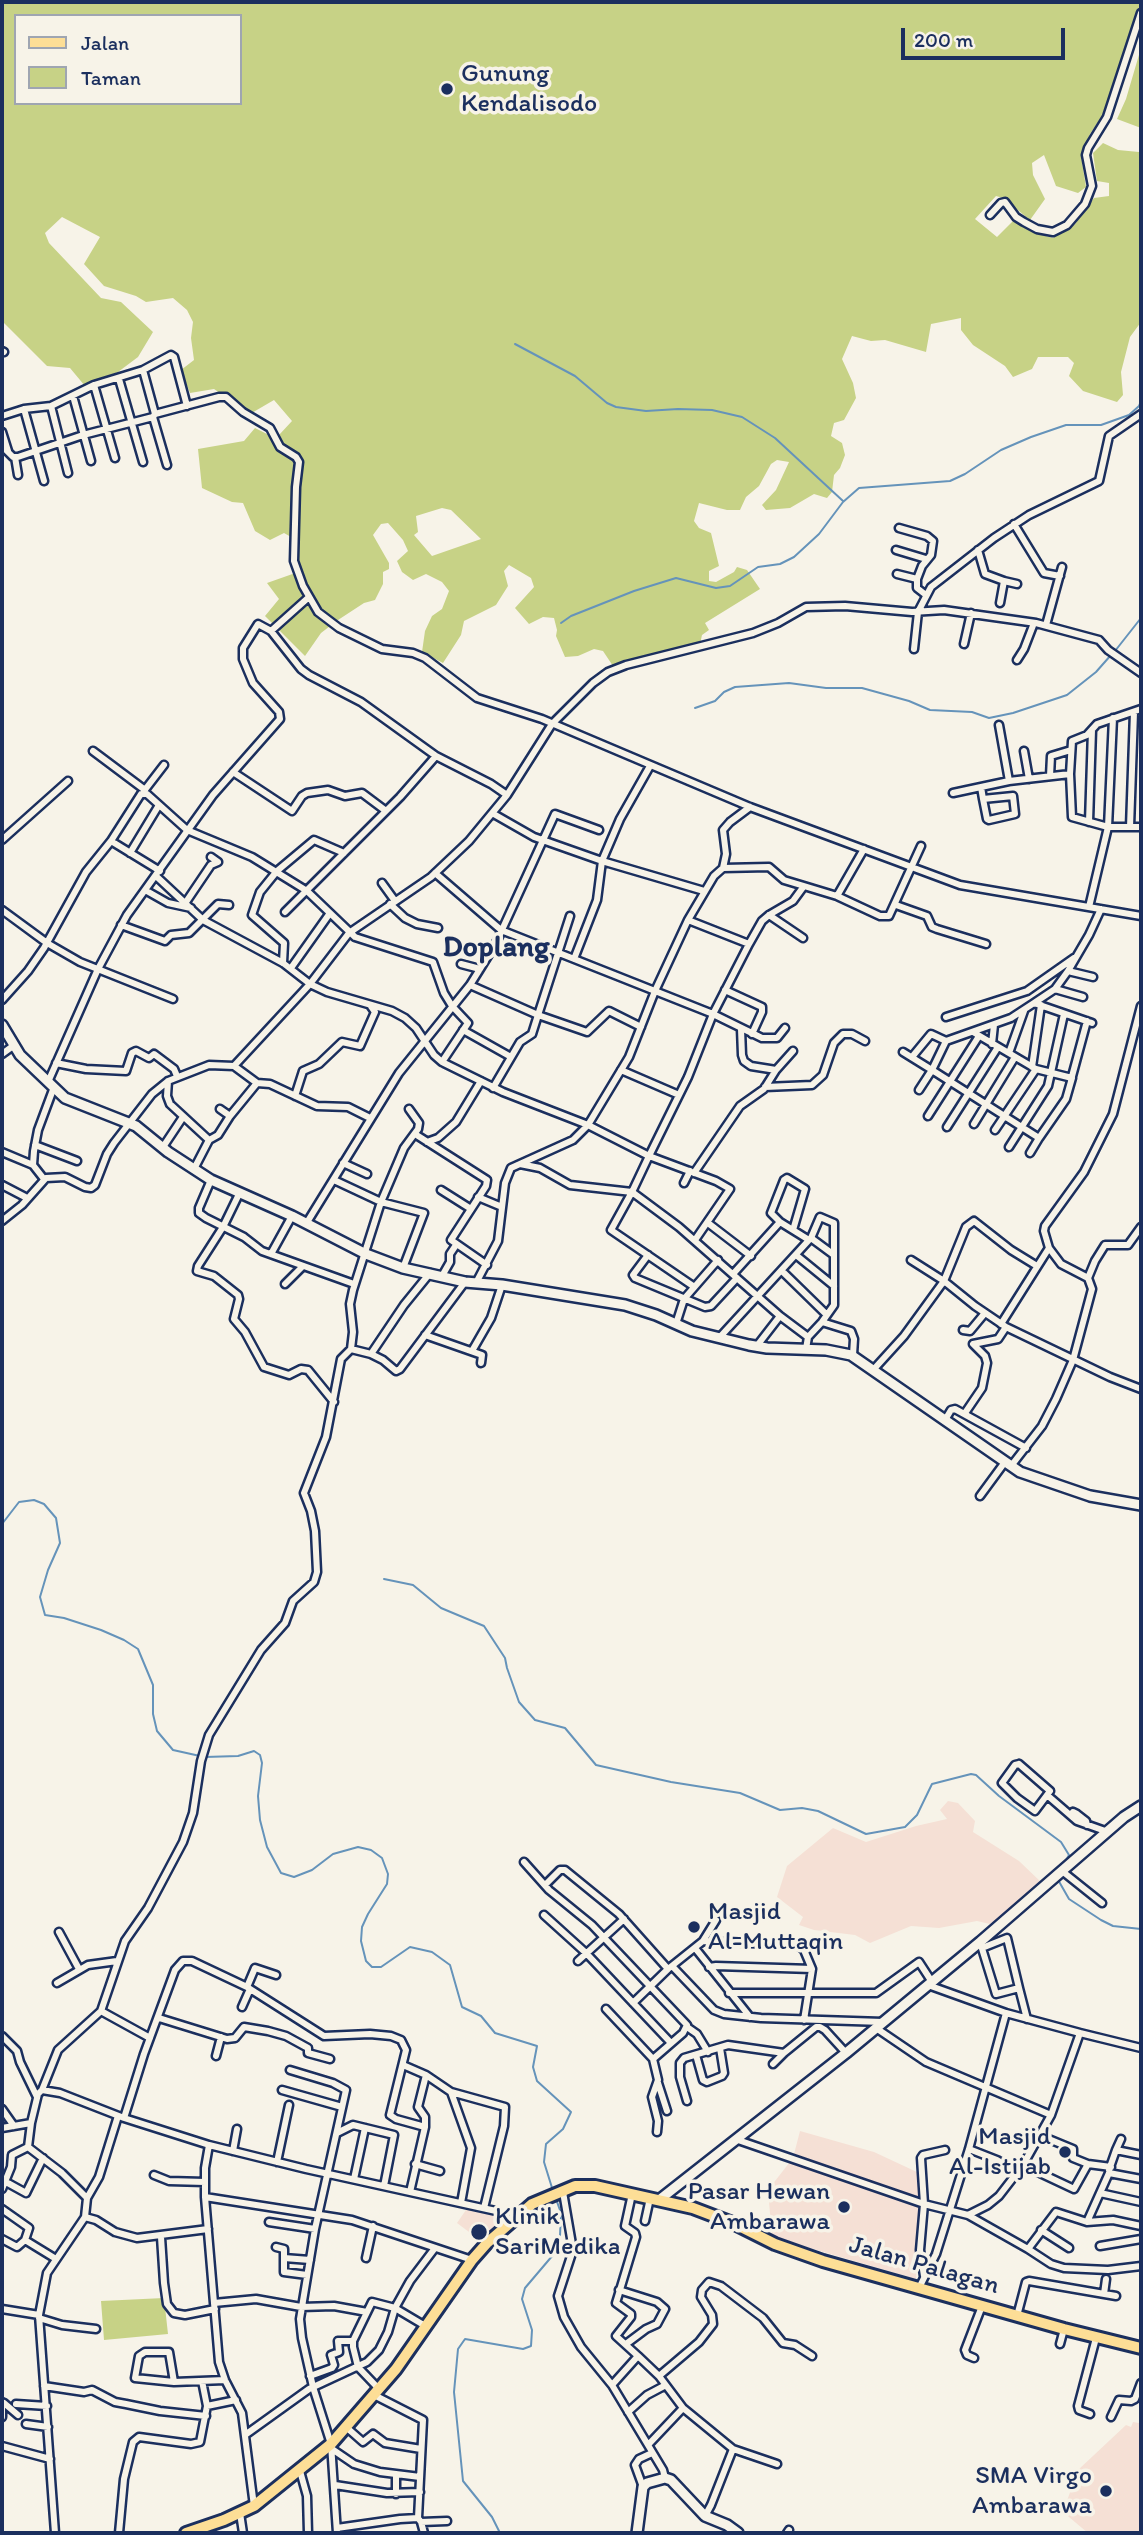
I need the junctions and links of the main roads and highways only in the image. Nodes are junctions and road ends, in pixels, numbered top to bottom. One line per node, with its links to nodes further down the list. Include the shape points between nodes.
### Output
1 (1141, 2348): 2 (main road, Jalan Palagan, via 802,2255 713,2214 632,2193 575,2186 532,2204 472,2260 427,2327 331,2447 254,2506)
2 (186, 2533)

